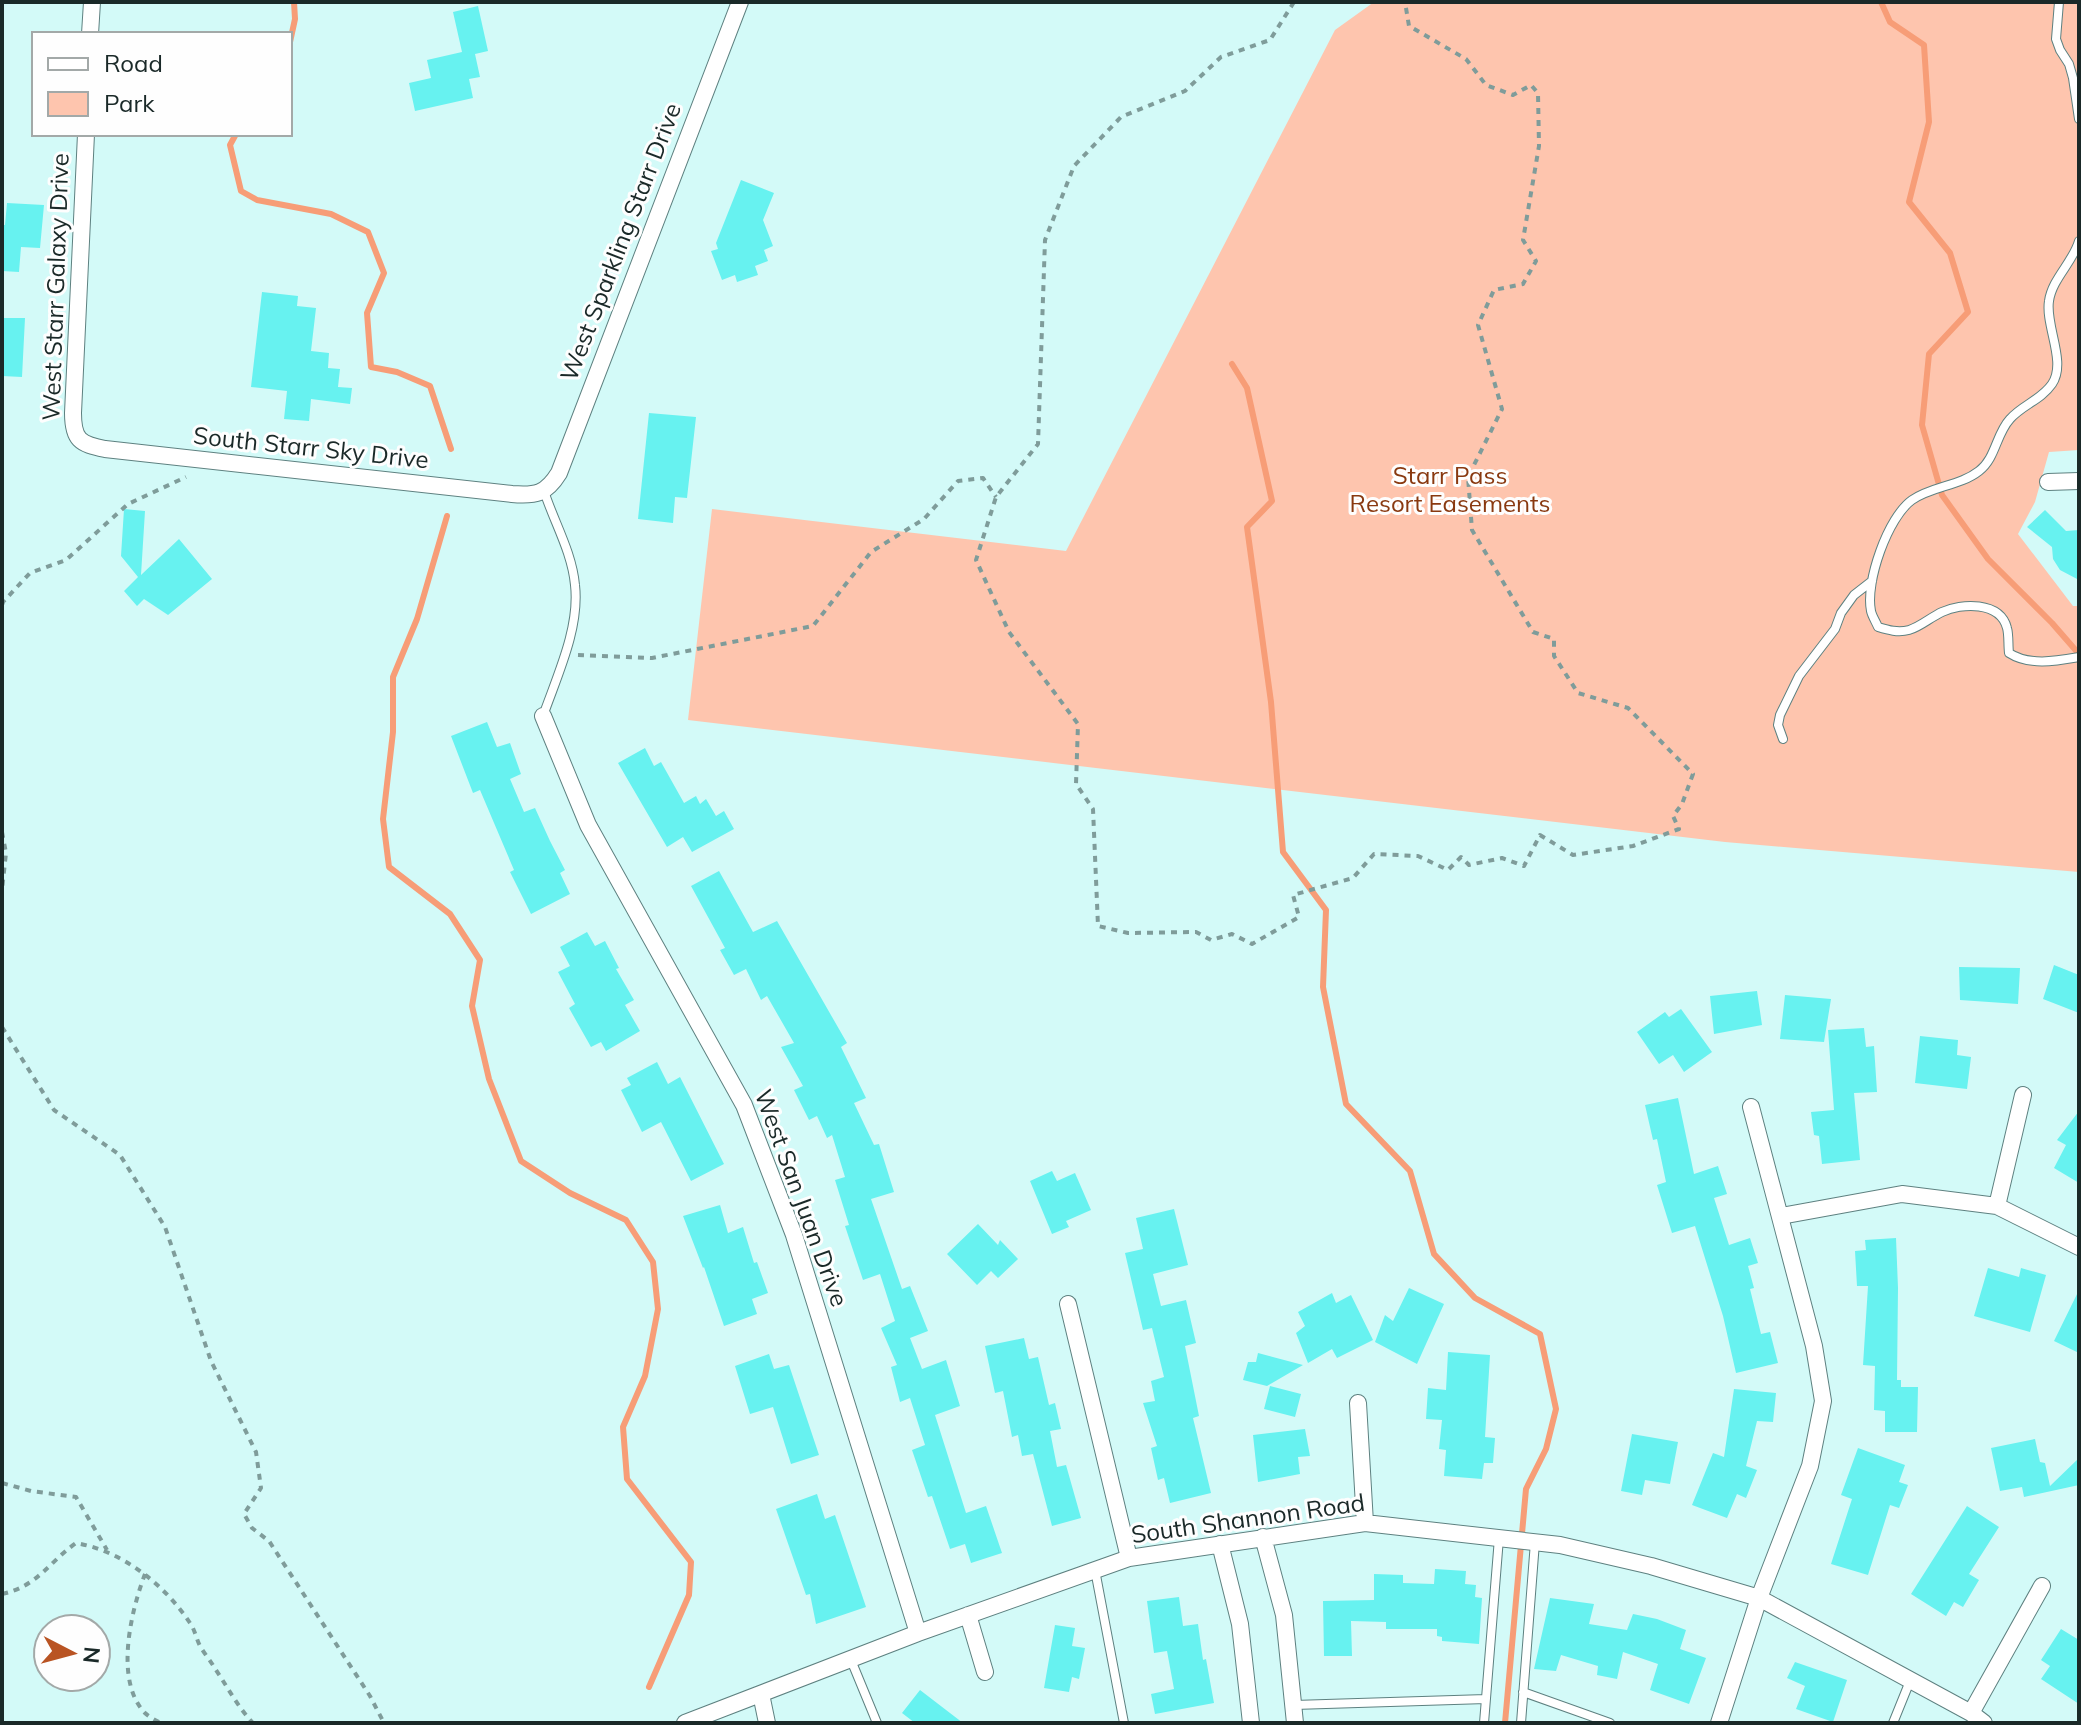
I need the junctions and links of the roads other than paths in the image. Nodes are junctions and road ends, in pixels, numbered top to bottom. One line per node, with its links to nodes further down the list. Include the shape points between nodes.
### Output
1 (92, 2): 4 (street)
2 (740, 2): 11 (street, West Sparkling Starr Drive, via 559,473)
3 (2059, 2): 5 (lane, via 2056,39 2069,64)
4 (90, 32)
5 (2079, 119)
6 (86, 136): 8 (street, West Starr Galaxy Drive, via 73,413)
7 (2079, 241): 12 (lane, via 2049,300 2057,360 2054,381 2040,398 2010,418 1980,471 1926,493 1901,510 1887,532)
8 (80, 440): 11 (street, South Starr Sky Drive, via 105,449 201,460 512,494)
9 (2079, 481): 10 (street)
10 (2048, 482)
11 (541, 492): 14 (lane, via 568,553 575,584 575,623)
12 (1872, 581): 13 (lane, via 1871,612 1878,627 1911,630 1955,607 1981,607 2002,618 2009,653 2016,657); 15 (lane, via 1854,595 1799,676 1780,715)
13 (2079, 657)
14 (543, 716): 33 (street, West San Juan Drive, via 588,825 744,1105 794,1235)
15 (1783, 739)
16 (2023, 1095): 18 (street)
17 (1751, 1107): 19 (street)
18 (1997, 1206): 19 (street, via 1902,1194); 20 (street)
19 (1781, 1216): 31 (street, via 1823,1401 1810,1466)
20 (2079, 1247)
21 (1068, 1304): 28 (street)
22 (1358, 1403): 23 (street)
23 (1365, 1523): 24 (street, South Shannon Road); 25 (street, South Shannon Road)
24 (1263, 1537): 27 (street, South Shannon Road); 40 (street, via 1284,1615)
25 (1499, 1538): 26 (street, South Shannon Road); 39 (lane)
26 (1535, 1542): 31 (street, South Shannon Road, via 1651,1566); 37 (lane)
27 (1220, 1544): 28 (street, South Shannon Road); 46 (street, via 1240,1624)
28 (1129, 1558): 29 (street, South Shannon Road)
29 (1095, 1570): 32 (street, South Shannon Road); 45 (lane)
30 (2042, 1586): 41 (street)
31 (1759, 1598): 36 (street, South Shannon Road); 51 (street)
32 (968, 1615): 33 (street, South Shannon Road); 35 (street)
33 (918, 1633): 34 (street, South Shannon Road)
34 (851, 1659): 38 (street, South Shannon Road); 44 (lane)
35 (985, 1672)
36 (1910, 1680): 41 (street, South Shannon Road); 52 (lane)
37 (1523, 1692): 49 (lane); 50 (lane)
38 (761, 1694): 42 (street, South Shannon Road); 43 (street)
39 (1486, 1699): 40 (lane); 48 (lane)
40 (1294, 1705): 47 (street)
41 (1977, 1718)
42 (685, 1723)
43 (767, 1723)
44 (877, 1723)
45 (1124, 1723)
46 (1251, 1723)
47 (1295, 1723)
48 (1484, 1723)
49 (1521, 1723)
50 (1610, 1723)
51 (1719, 1723)
52 (1893, 1723)

